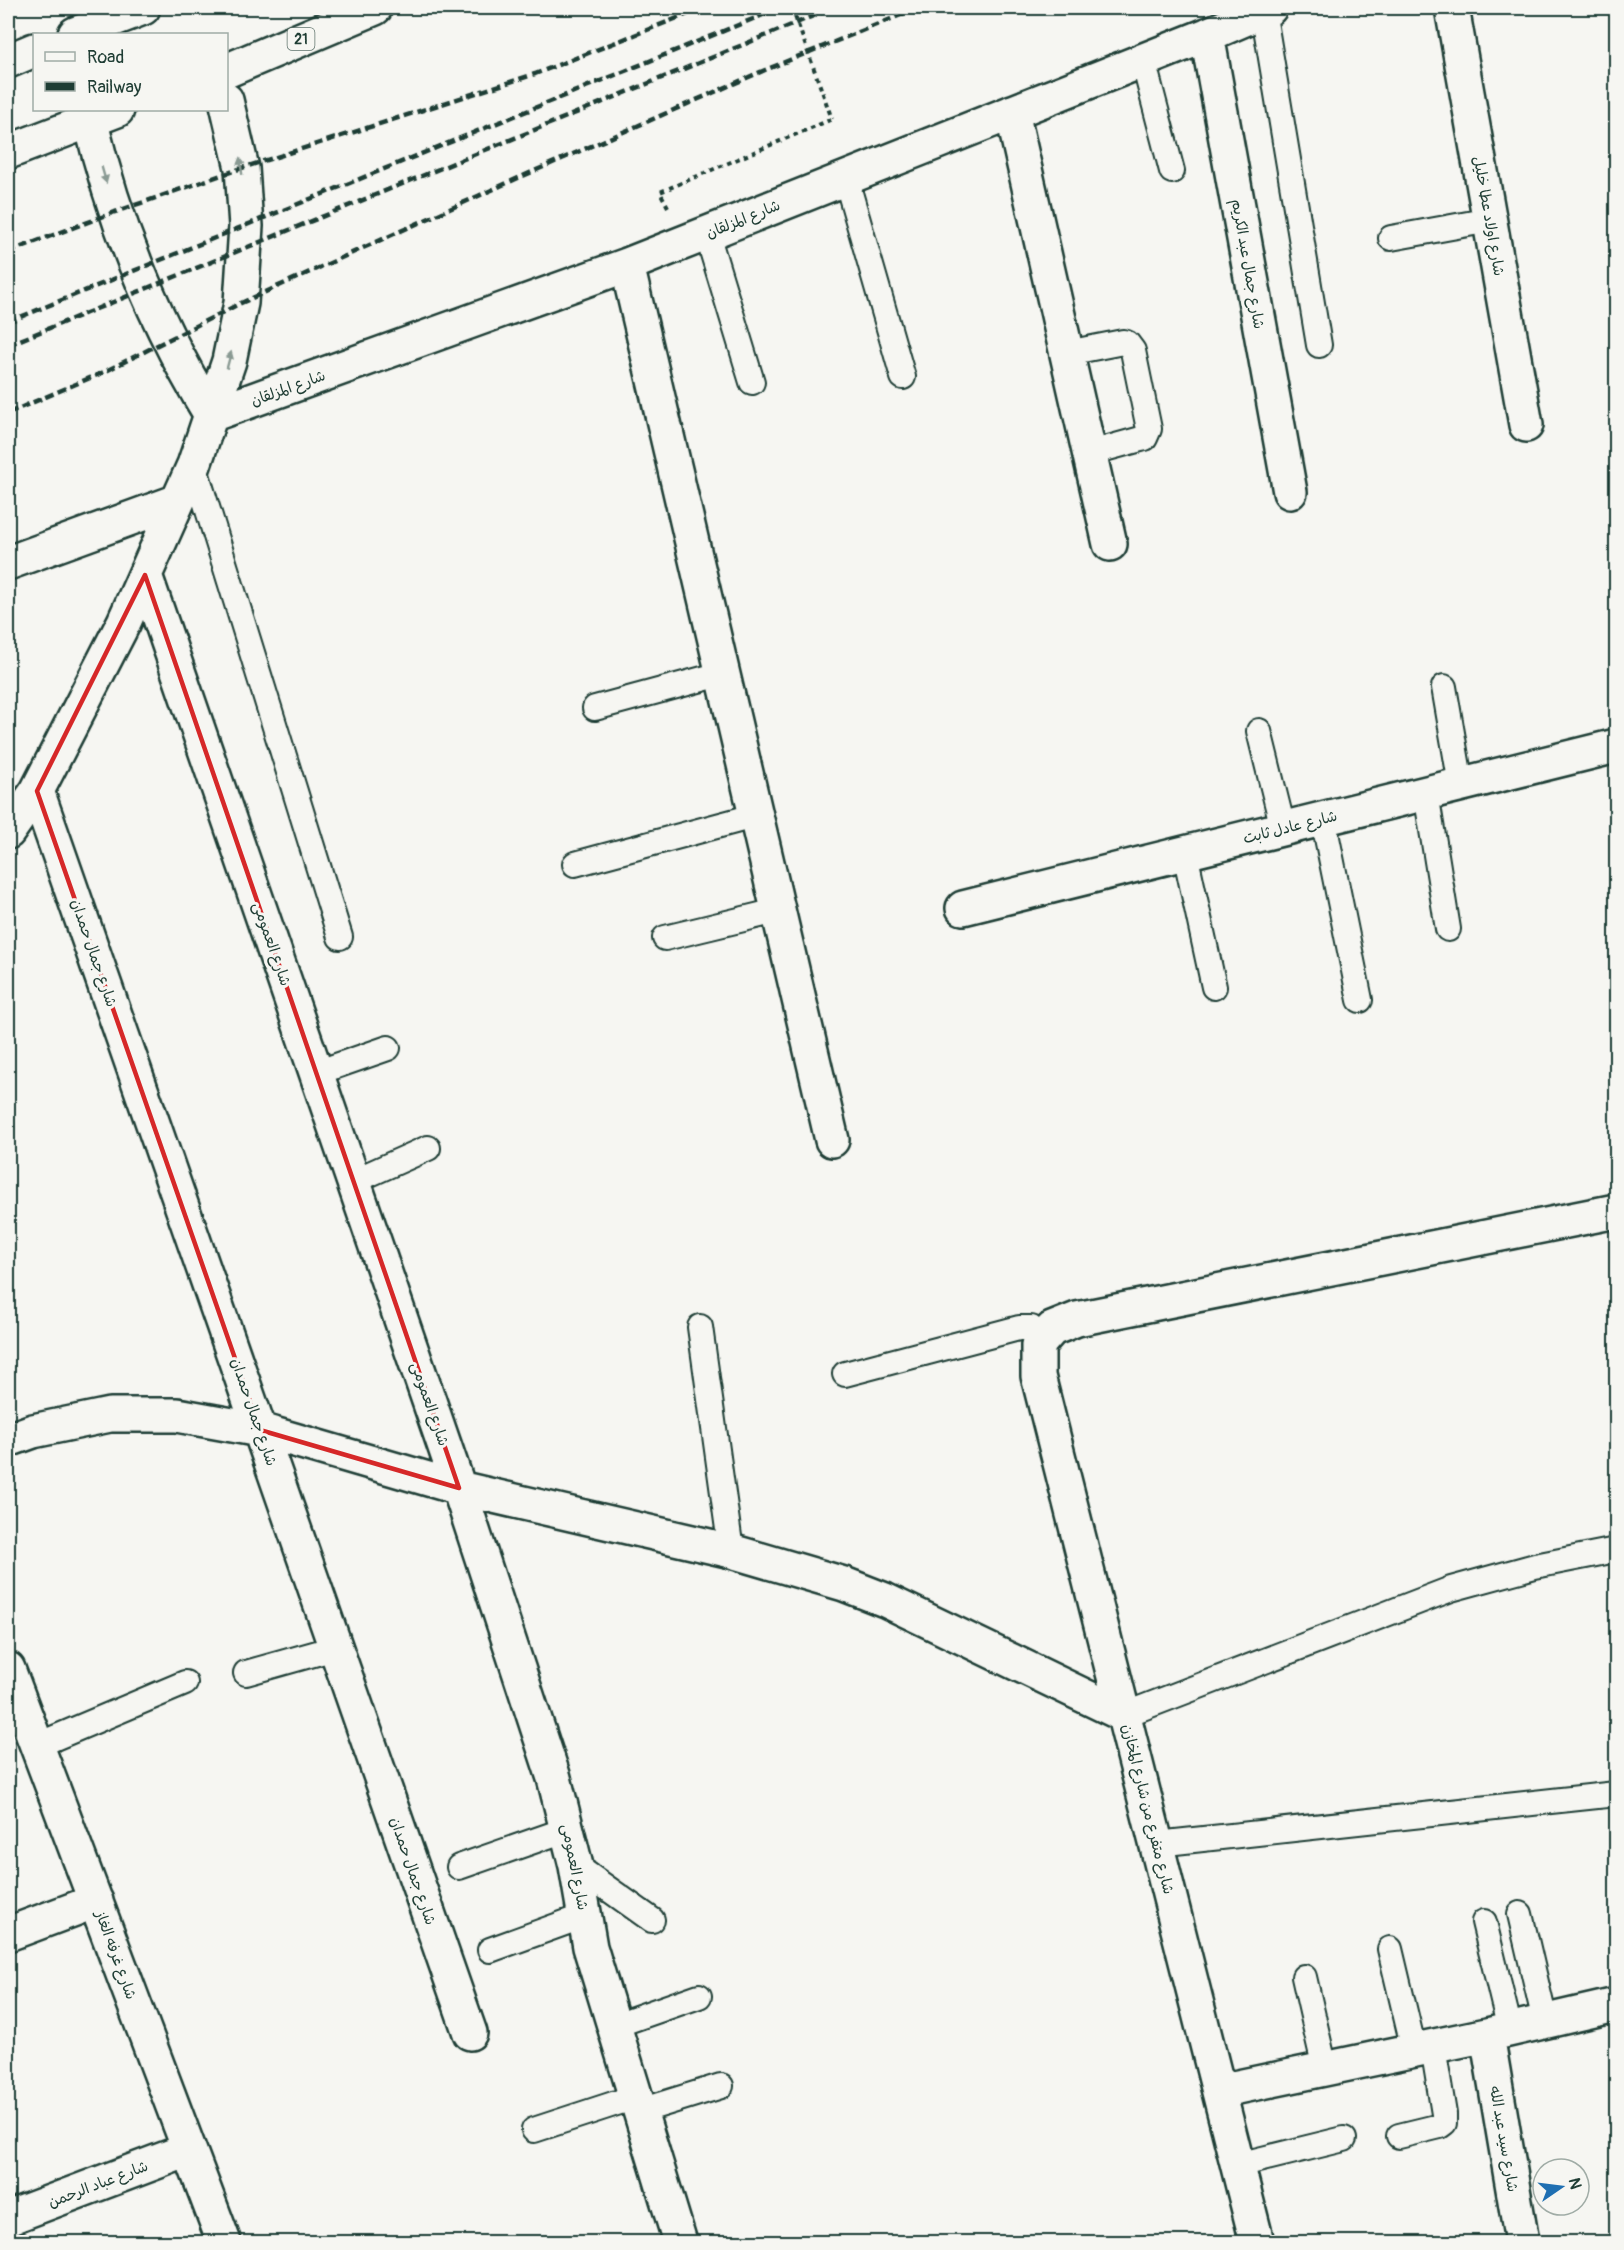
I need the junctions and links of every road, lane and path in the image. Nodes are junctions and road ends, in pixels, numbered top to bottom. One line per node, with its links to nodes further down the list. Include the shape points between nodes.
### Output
1 (143, 8): 6 (main road)
2 (375, 8): 11 (main road, 21)
3 (792, 8): 18 (path, bridge, via 832,119)
4 (1452, 8): 19 (main road, شارع اولاد عطا خليل)
5 (1266, 9): 7 (main road, شارع المزلقان); 23 (lane)
6 (78, 33)
7 (1207, 35): 9 (main road, شارع المزلقان); 31 (main road, شارع جمال عبد الكريم)
8 (33, 50): 10 (main road)
9 (1143, 60): 13 (main road, شارع المزلقان); 16 (lane)
10 (8, 61)
11 (228, 70)
12 (228, 108): 27 (main road, one-way to 12, via 234,338 246,247 242,168)
13 (1012, 112): 17 (main road, شارع المزلقان); 24 (main road)
14 (104, 114): 15 (main road); 27 (main road, one-way to 27, via 112,200 136,270 168,341)
15 (8, 152)
16 (1172, 171)
17 (846, 179): 20 (main road, شارع المزلقان); 25 (lane)
18 (660, 192)
19 (1490, 220): 21 (lane); 28 (main road, شارع اولاد عطا خليل)
20 (706, 234): 22 (main road, شارع المزلقان); 26 (lane)
21 (1391, 238)
22 (627, 265): 27 (main road, شارع المزلقان); 36 (main road)
23 (1319, 345)
24 (1067, 353): 29 (main road); 29 (lane, via 1123,342 1133,351 1148,434)
25 (903, 377)
26 (752, 382)
27 (211, 415): 30 (main road)
28 (1526, 425)
29 (1090, 453): 33 (main road)
30 (194, 465): 32 (main road); 53 (lane)
31 (1290, 492)
32 (178, 501): 34 (main road); 35 (main road)
33 (1110, 544)
34 (8, 563)
35 (145, 575): 42 (main road); 58 (main road, شارع العمومى)
36 (721, 674): 38 (lane); 44 (main road)
37 (1444, 687): 41 (lane)
38 (595, 708)
39 (1259, 730): 46 (lane)
40 (1617, 746): 41 (main road, شارع عادل ثابت)
41 (1461, 785): 43 (main road, شارع عادل ثابت)
42 (37, 791): 47 (main road); 66 (main road, شارع جمال حمدان)
43 (1426, 793): 45 (main road, شارع عادل ثابت); 52 (lane)
44 (754, 816): 49 (lane); 51 (main road)
45 (1323, 818): 46 (main road, شارع عادل ثابت); 56 (lane)
46 (1283, 828): 48 (main road, شارع عادل ثابت)
47 (8, 832)
48 (1185, 853): 50 (main road, شارع عادل ثابت); 55 (lane)
49 (575, 864)
50 (963, 908)
51 (777, 911): 54 (lane); 59 (main road)
52 (1448, 929)
53 (340, 937)
54 (665, 938)
55 (1214, 987)
56 (1360, 1000)
57 (388, 1048): 58 (lane)
58 (316, 1073): 61 (main road, شارع العمومى)
59 (832, 1140)
60 (428, 1148): 61 (lane)
61 (354, 1181): 68 (main road, شارع العمومى)
62 (1617, 1210): 64 (main road, via 1077,1319 1052,1329)
63 (700, 1327): 70 (lane)
64 (1038, 1360): 65 (lane, via 1035,1334 1025,1327); 75 (main road, شارع متفرع من شارع المخازن)
65 (845, 1374)
66 (260, 1430): 67 (main road, via 177,1415 110,1415); 68 (main road); 71 (main road, شارع جمال حمدان)
67 (8, 1440)
68 (459, 1488): 70 (main road); 78 (main road, شارع العمومى)
69 (1617, 1550): 75 (lane, via 1535,1566 1451,1589)
70 (731, 1551): 75 (main road, via 885,1600)
71 (335, 1648): 73 (lane); 95 (main road, شارع جمال حمدان)
72 (8, 1669): 76 (main road, شارع غرفه الغاز)
73 (246, 1673)
74 (185, 1683): 76 (lane)
75 (1124, 1714): 79 (main road, شارع متفرع من شارع المخازن)
76 (38, 1745): 82 (main road, شارع غرفه الغاز)
77 (1617, 1794): 79 (lane)
78 (568, 1829): 80 (main road, شارع العمومى); 81 (lane)
79 (1157, 1844): 100 (main road, شارع متفرع من شارع المخازن)
80 (576, 1866): 84 (main road, شارع العمومى); 85 (lane)
81 (459, 1867)
82 (96, 1901): 87 (main road); 105 (main road, شارع غرفه الغاز)
83 (1520, 1914): 93 (lane)
84 (584, 1916): 89 (lane); 94 (main road, شارع العمومى)
85 (652, 1920)
86 (1484, 1922): 96 (lane)
87 (8, 1934)
88 (1390, 1949): 97 (lane)
89 (490, 1950)
90 (1304, 1977): 98 (lane)
91 (699, 1996): 94 (lane)
92 (1617, 2005): 93 (main road)
93 (1545, 2021): 96 (main road)
94 (613, 2026): 101 (main road, شارع العمومى)
95 (470, 2033)
96 (1498, 2033): 97 (main road); 111 (main road, شارع سيد عبد الله)
97 (1423, 2049): 98 (main road); 103 (lane, via 1444,2122)
98 (1325, 2069): 100 (main road)
99 (721, 2086): 101 (lane)
100 (1219, 2091): 106 (main road, شارع متفرع من شارع المخازن)
101 (637, 2104): 102 (lane); 109 (main road, شارع العمومى)
102 (534, 2130)
103 (1399, 2136)
104 (1344, 2139): 106 (lane)
105 (188, 2150): 107 (main road, شارع عباد الرحمن); 108 (main road, شارع غرفه الغاز)
106 (1238, 2165): 110 (main road, شارع متفرع من شارع المخازن)
107 (8, 2218)
108 (224, 2242)
109 (680, 2242)
110 (1257, 2242)
111 (1522, 2242)

